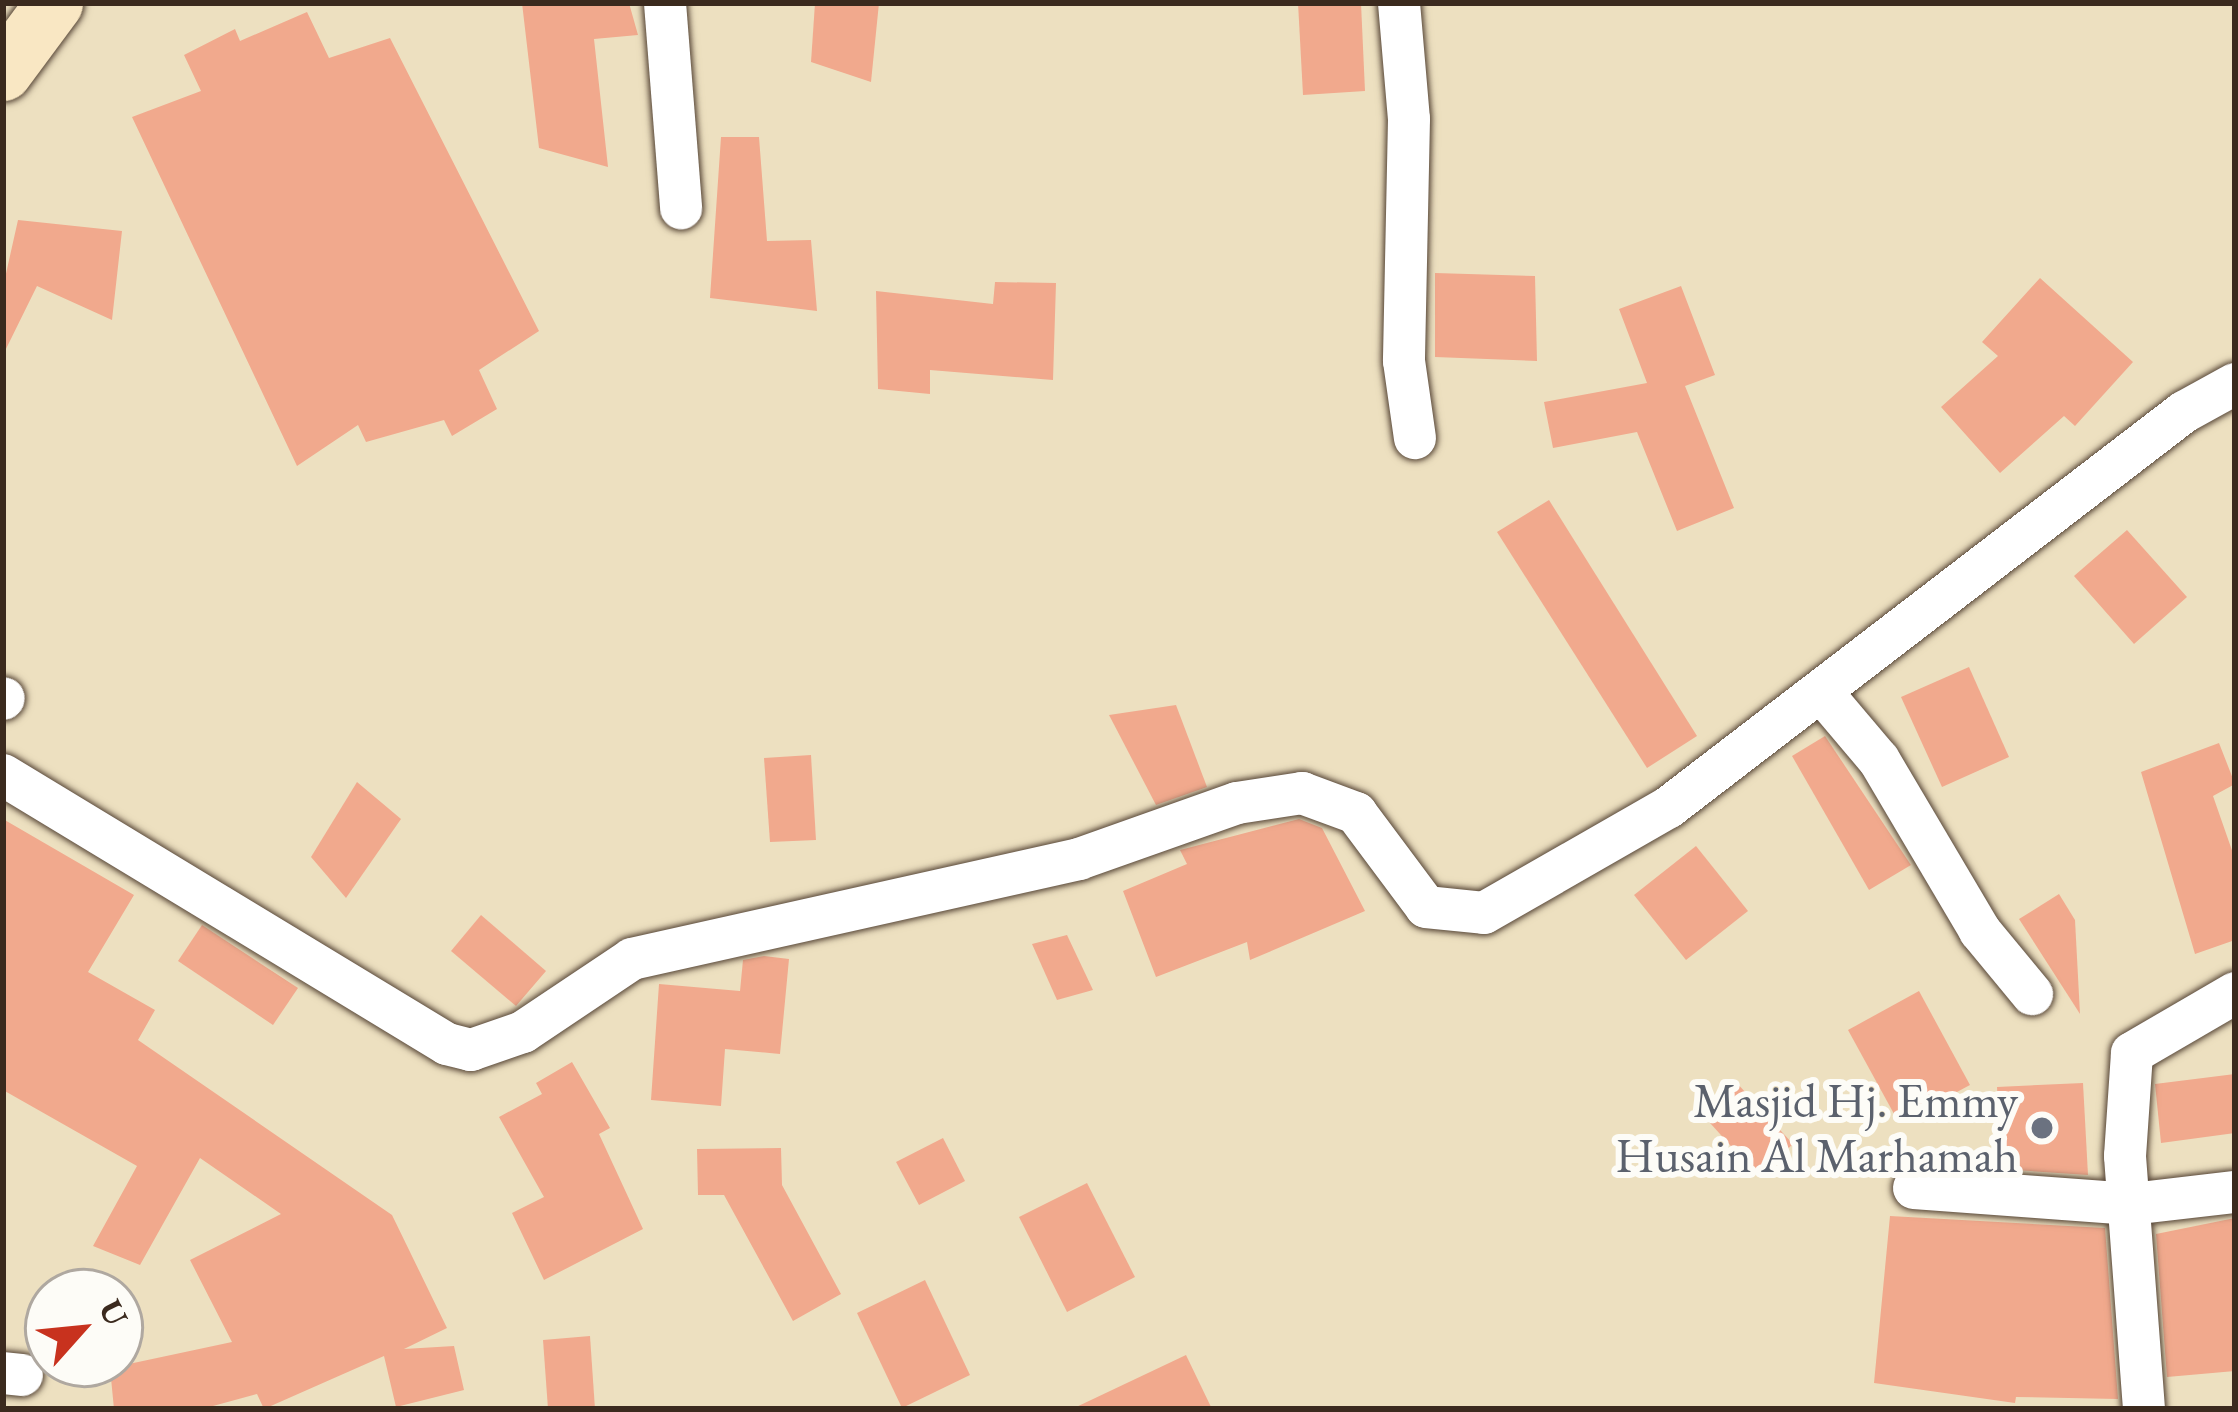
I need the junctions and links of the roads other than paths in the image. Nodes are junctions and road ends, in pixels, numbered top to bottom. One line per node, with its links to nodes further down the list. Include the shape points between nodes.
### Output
1 (54, 3): 4 (street)
2 (665, 3): 5 (street)
3 (1399, 3): 7 (street, via 1409,119 1404,361)
4 (3, 72)
5 (681, 208)
6 (2235, 384): 8 (street, via 2184,412)
7 (1415, 438)
8 (1824, 695): 9 (street, via 1593,856 1484,913 1426,907 1356,813 1302,793 1237,803 1079,859 632,959 523,1032 471,1050 447,1044); 11 (street, via 1879,760 1980,931)
9 (3, 776)
10 (2235, 993): 14 (street, via 2132,1053)
11 (2032, 994)
12 (1914, 1188): 14 (street)
13 (2235, 1192): 14 (street)
14 (2131, 1204): 15 (street)
15 (2144, 1409)

